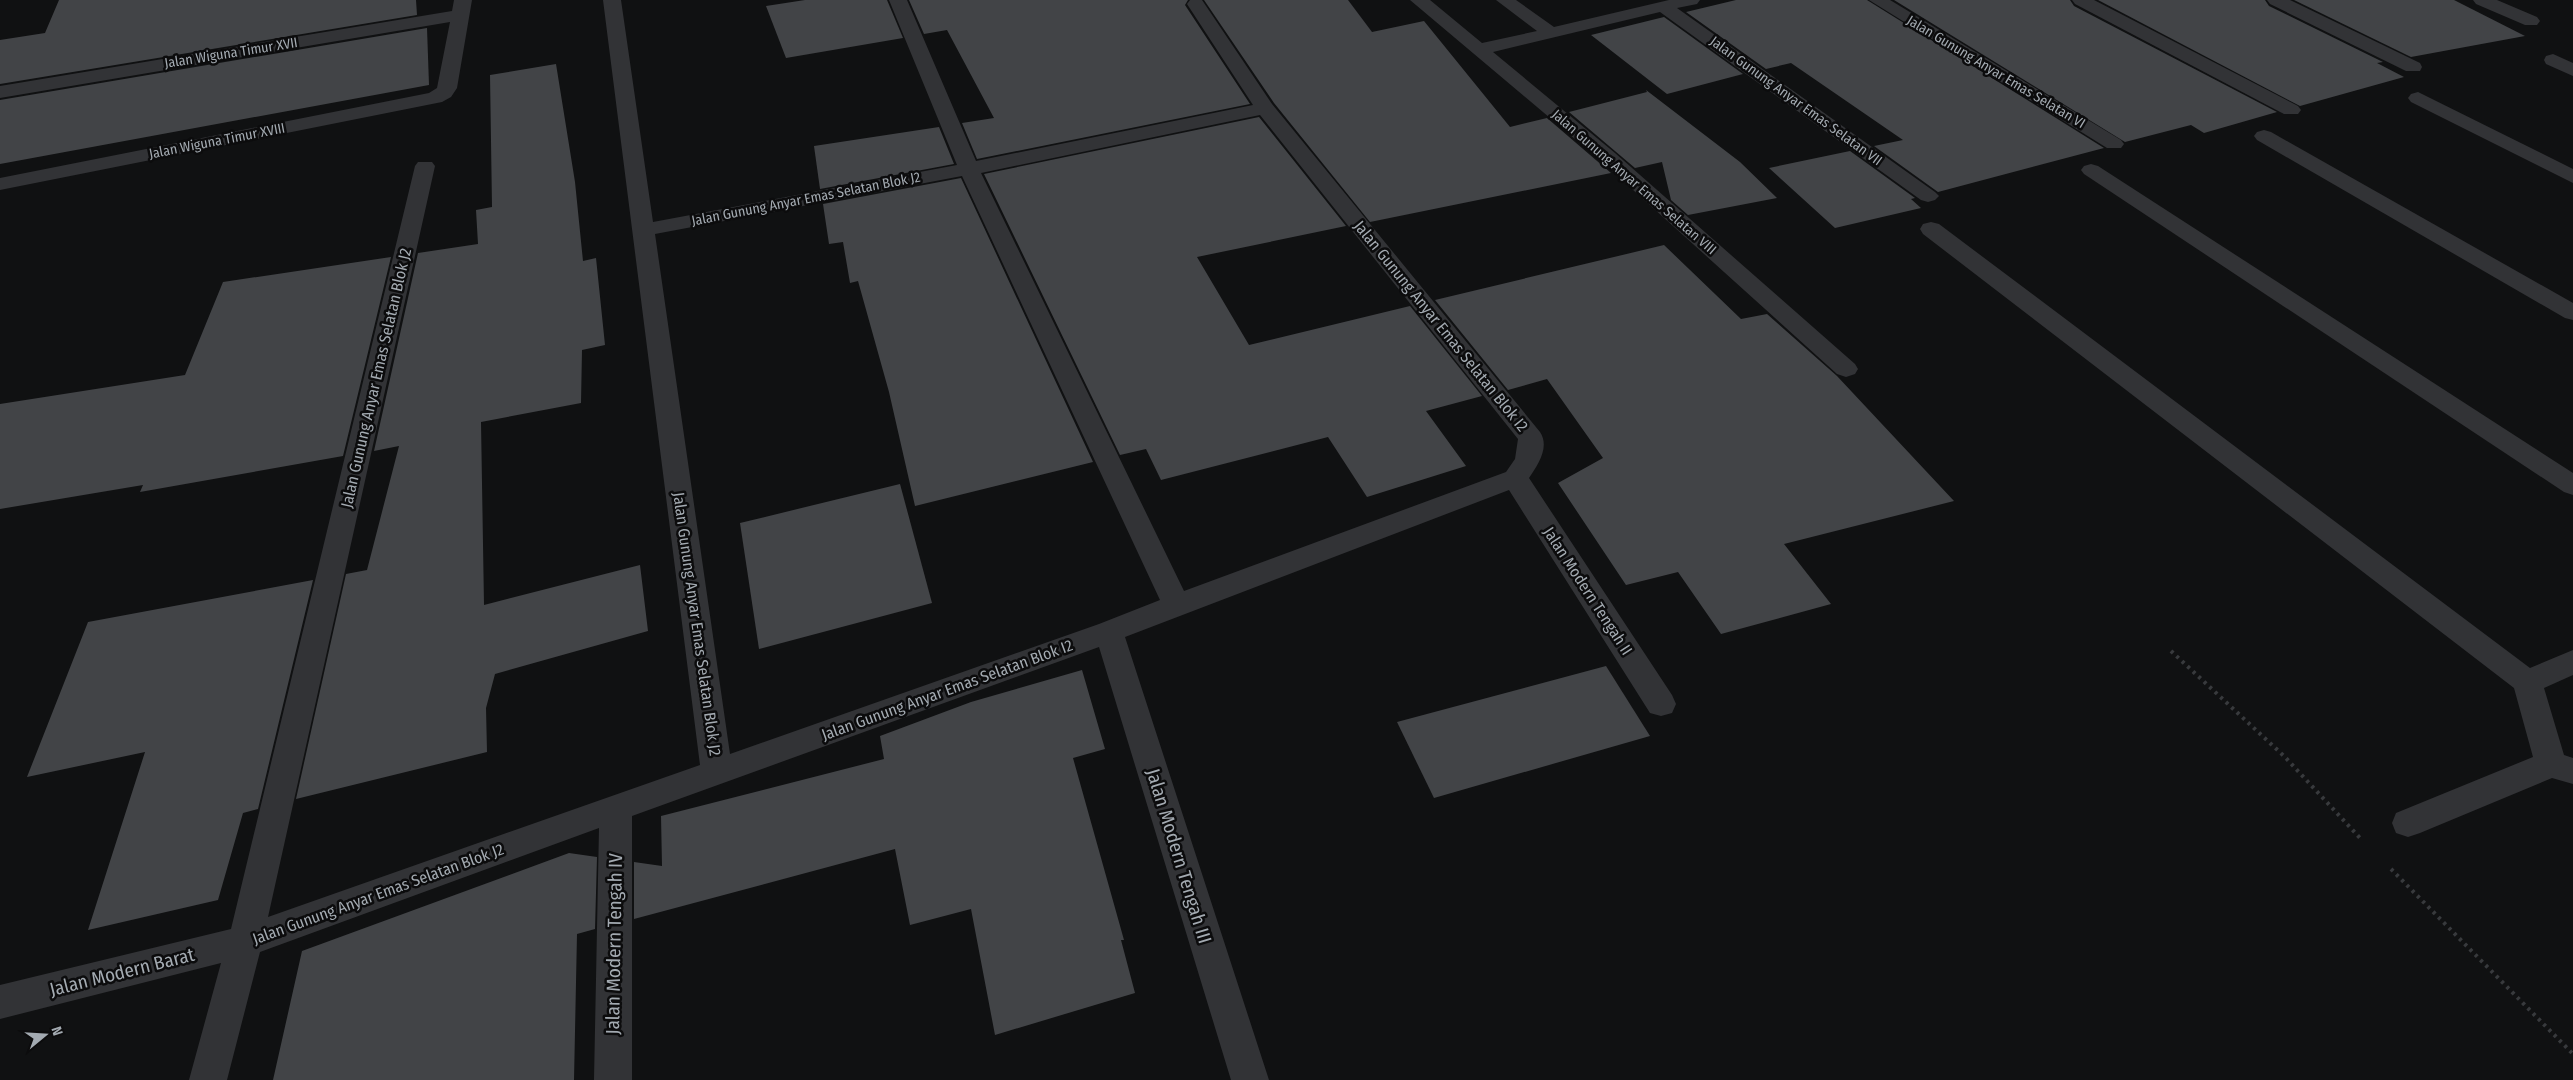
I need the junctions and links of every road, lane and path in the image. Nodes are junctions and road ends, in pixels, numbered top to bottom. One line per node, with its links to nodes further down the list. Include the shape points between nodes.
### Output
1 (612, 0): 32 (street, Jalan Gunung Anyar Emas Selatan Blok J2)
2 (898, 0): 26 (street)
3 (1419, 0): 15 (street, Jalan Gunung Anyar Emas Selatan VIII)
4 (1505, 0): 14 (street)
5 (1691, 0): 12 (street)
6 (1878, 0): 24 (street, Jalan Gunung Anyar Emas Selatan VI)
7 (2080, 0): 22 (street)
8 (2276, 0): 17 (street)
9 (2482, 0): 13 (street)
10 (1200, 2): 21 (street, Jalan Gunung Anyar Emas Selatan Blok I2)
11 (463, 7): 19 (street, Jalan Wiguna Timur XVII); 29 (street, Jalan Wiguna Timur XVIII, via 447,88 435,98)
12 (1664, 7): 14 (street); 30 (street, Jalan Gunung Anyar Emas Selatan VII)
13 (2531, 21)
14 (1550, 32): 15 (street)
15 (1478, 50): 34 (street, Jalan Gunung Anyar Emas Selatan VIII, via 1608,157)
16 (2553, 60): 18 (street)
17 (2413, 67)
18 (2573, 70)
19 (0, 92)
20 (2418, 98): 28 (street)
21 (1265, 108): 26 (street); 35 (street, Jalan Gunung Anyar Emas Selatan Blok I2, via 1531,438 1528,460)
22 (2291, 110)
23 (2264, 136): 33 (street)
24 (2114, 144)
25 (425, 166): 46 (street, Jalan Gunung Anyar Emas Selatan Blok J2)
26 (969, 168): 32 (street, Jalan Gunung Anyar Emas Selatan Blok J2); 37 (street)
27 (2090, 170): 36 (street)
28 (2573, 177)
29 (0, 184)
30 (1928, 196)
31 (1931, 229): 40 (street)
32 (643, 230): 43 (street, Jalan Gunung Anyar Emas Selatan Blok J2)
33 (2573, 313)
34 (1846, 369)
35 (1515, 478): 37 (street, Jalan Gunung Anyar Emas Selatan Blok I2); 41 (street, Jalan Modern Tengah II)
36 (2573, 486)
37 (1177, 605): 38 (street, Jalan Gunung Anyar Emas Selatan Blok I2)
38 (1109, 632): 43 (street, Jalan Gunung Anyar Emas Selatan Blok I2); 50 (street, Jalan Modern Tengah III)
39 (2573, 662): 40 (street)
40 (2527, 682): 42 (street)
41 (1661, 704)
42 (2562, 767): 45 (street)
43 (717, 772): 44 (street, Jalan Gunung Anyar Emas Selatan Blok J2)
44 (616, 808): 46 (street, Jalan Gunung Anyar Emas Selatan Blok J2); 49 (street, Jalan Modern Tengah IV)
45 (2408, 823)
46 (245, 942): 47 (street, Jalan Modern Barat); 48 (street)
47 (0, 1002)
48 (208, 1080)
49 (613, 1080)
50 (1250, 1080)

